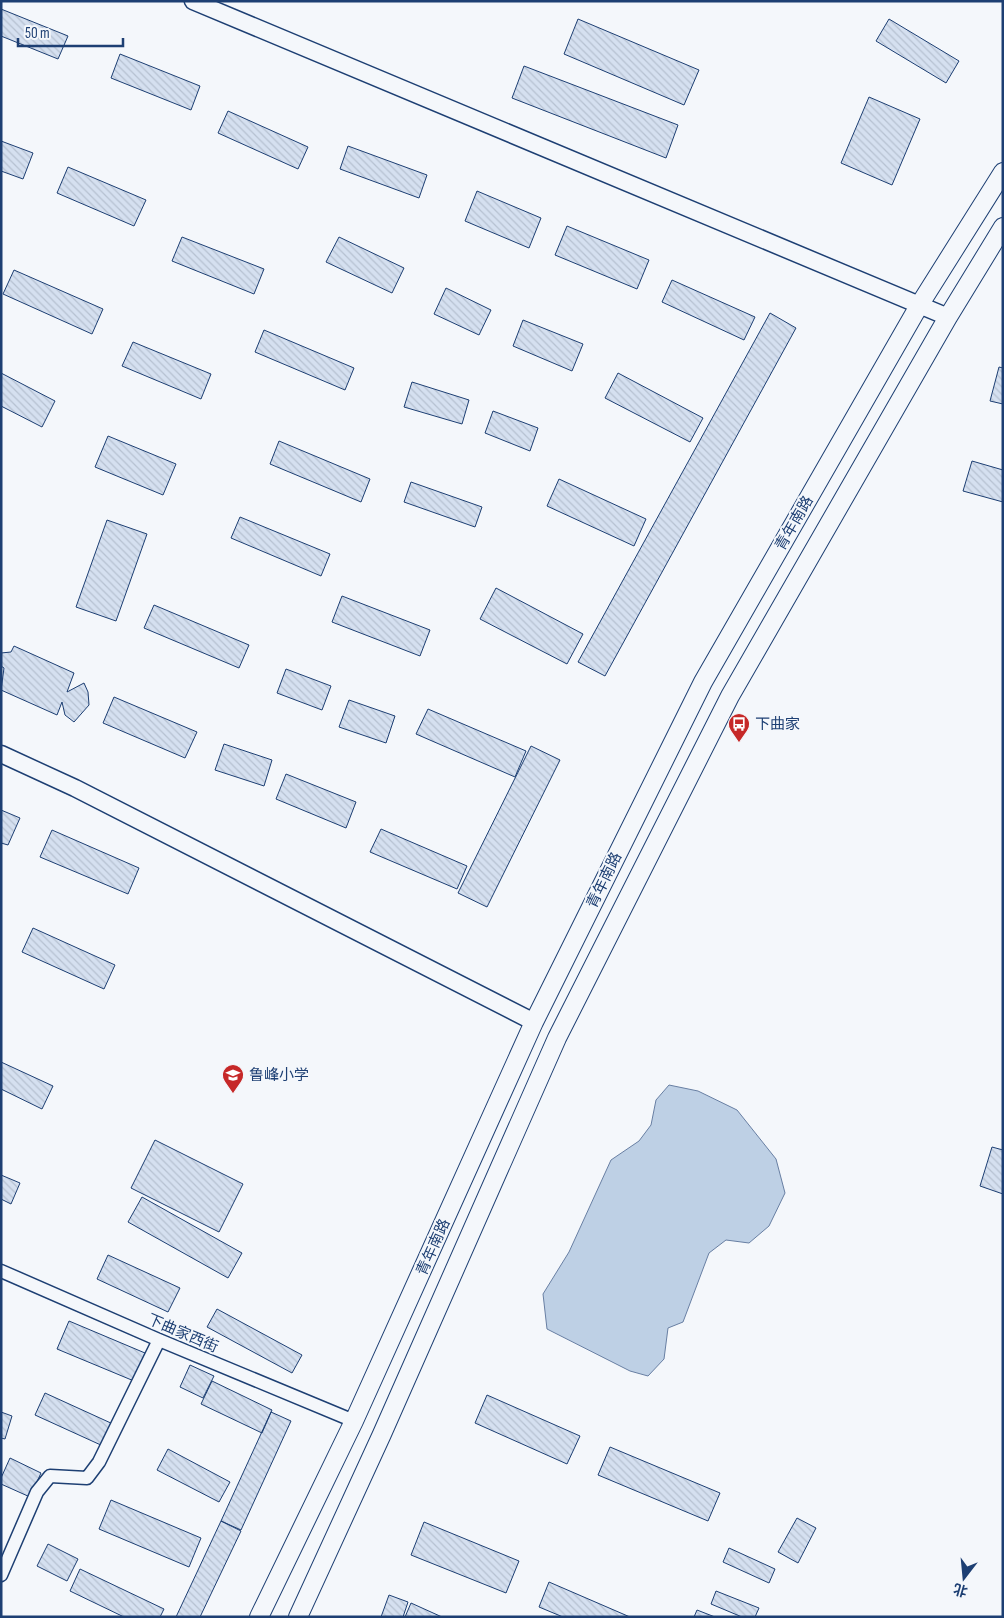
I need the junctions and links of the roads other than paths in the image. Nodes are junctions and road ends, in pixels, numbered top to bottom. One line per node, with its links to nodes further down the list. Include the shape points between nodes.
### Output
1 (193, 1): 4 (street)
2 (1003, 172): 4 (main road, 青年南路)
3 (1003, 227): 5 (main road, 青年南路)
4 (920, 304): 5 (street); 7 (main road, 青年南路, via 703,682)
5 (948, 317): 13 (main road, 青年南路, via 730,696 557,1038)
6 (1, 754): 7 (street)
7 (534, 1022): 10 (main road, 青年南路)
8 (1, 1271): 9 (street, 下曲家西街)
9 (159, 1340): 10 (street, 下曲家西街); 11 (street, via 99,1462 87,1478 50,1476 37,1492)
10 (354, 1421): 12 (main road, 青年南路)
11 (1, 1575)
12 (259, 1617)
13 (298, 1617)

